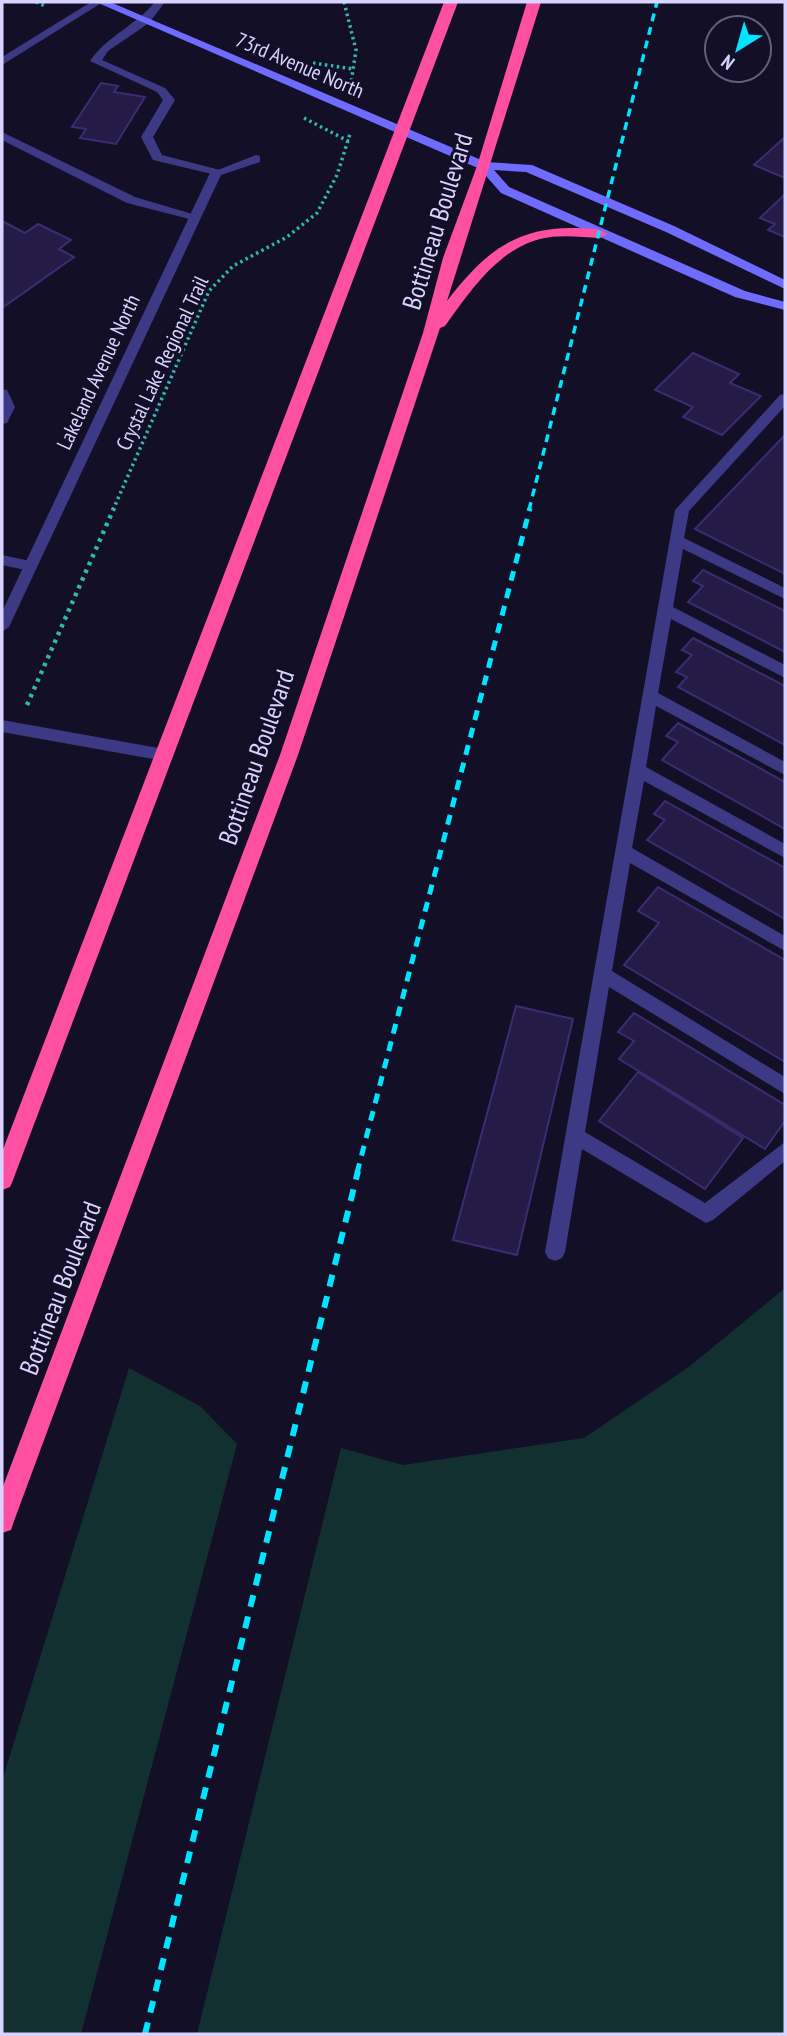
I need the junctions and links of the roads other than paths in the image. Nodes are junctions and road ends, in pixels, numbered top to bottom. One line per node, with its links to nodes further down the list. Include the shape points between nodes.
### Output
1 (99, 2): 5 (street, 73rd Avenue North); 6 (street)
2 (160, 2): 5 (street)
3 (451, 2): 7 (highway)
4 (534, 2): 10 (highway, Bottineau Boulevard)
5 (145, 21): 7 (street, 73rd Avenue North); 11 (street, via 104,49 96,61 161,90 169,100 147,137 158,158)
6 (2, 62)
7 (404, 132): 10 (street, 73rd Avenue North); 29 (highway)
8 (2, 136): 12 (street, via 131,200)
9 (256, 159): 11 (street)
10 (484, 166): 13 (street, 73rd Avenue North, via 505,190); 14 (street, 73rd Avenue North, via 528,168); 16 (highway, Bottineau Boulevard)
11 (216, 173): 12 (street, Lakeland Avenue North)
12 (193, 216): 22 (street, Lakeland Avenue North)
13 (600, 234): 15 (street, 73rd Avenue North, via 740,294); 16 (highway, via 537,235 500,253 467,284)
14 (785, 285)
15 (785, 306)
16 (431, 333): 41 (highway, Bottineau Boulevard, via 289,755)
17 (2, 393): 19 (street, via 8,407)
18 (785, 398): 20 (street, via 682,510)
19 (2, 420)
20 (677, 540): 23 (street); 24 (street)
21 (2, 560): 22 (street)
22 (30, 566): 25 (street, Lakeland Avenue North)
23 (785, 594)
24 (665, 610): 26 (street); 27 (street)
25 (2, 627)
26 (785, 672)
27 (650, 696): 30 (street); 31 (street)
28 (2, 726): 29 (street)
29 (164, 755): 39 (highway)
30 (785, 769)
31 (637, 770): 32 (street); 33 (street)
32 (623, 851): 34 (street); 35 (street)
33 (785, 852)
34 (785, 944)
35 (602, 974): 36 (street); 37 (street)
36 (785, 1086)
37 (574, 1135): 38 (street, via 706,1213); 40 (street)
38 (785, 1150)
39 (2, 1180)
40 (555, 1252)
41 (2, 1521)

